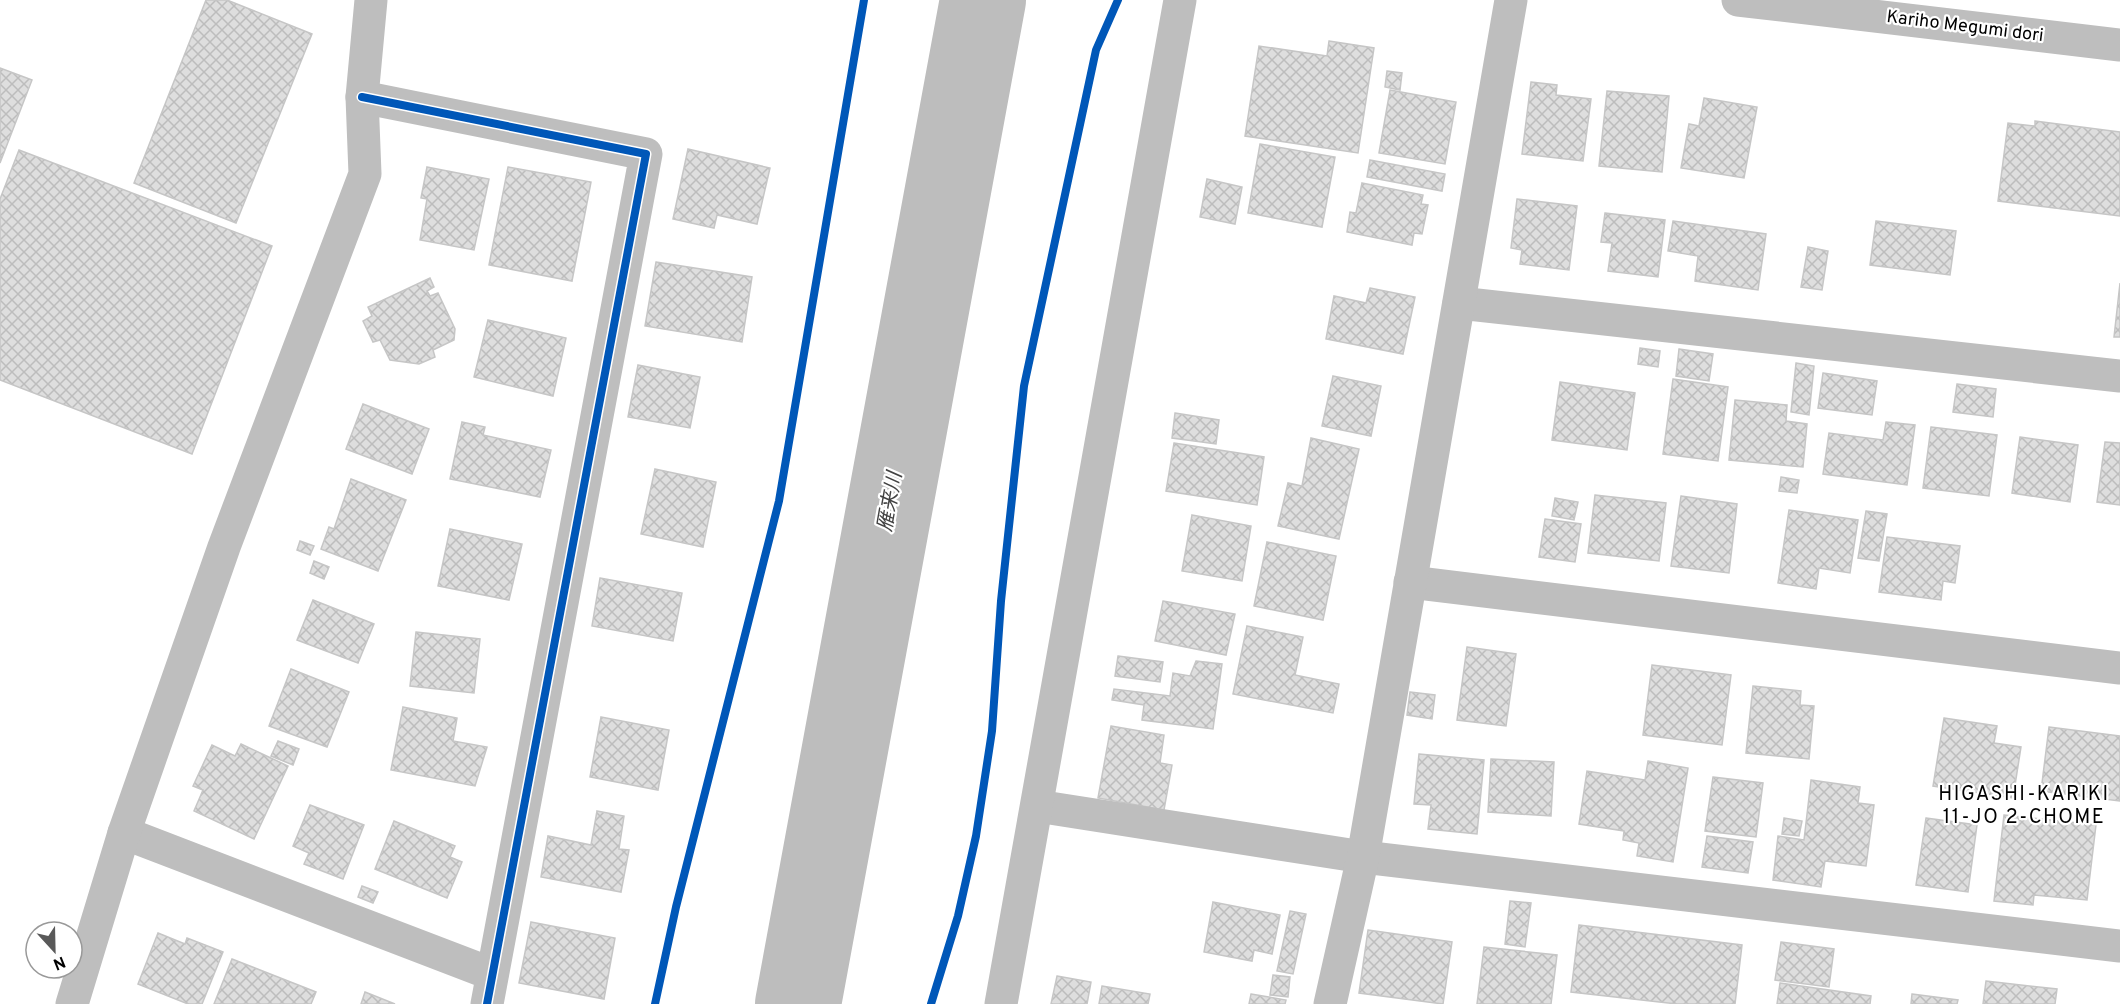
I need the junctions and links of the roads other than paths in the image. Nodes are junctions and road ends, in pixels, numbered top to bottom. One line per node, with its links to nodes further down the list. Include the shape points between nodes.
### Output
1 (371, 0): 6 (street)
2 (1180, 0): 11 (street)
3 (1511, 0): 7 (street)
4 (1738, 0): 5 (street, Kariho Megumi dori)
5 (2120, 45)
6 (362, 97): 12 (street, via 365,174 224,547); 15 (street, via 646,154)
7 (1459, 303): 8 (street); 9 (street)
8 (2120, 376)
9 (1410, 582): 10 (street); 13 (street)
10 (2120, 668)
11 (1037, 806): 13 (street); 17 (street)
12 (124, 833): 15 (street); 16 (street)
13 (1363, 856): 14 (street); 18 (street)
14 (2120, 946)
15 (489, 989)
16 (72, 1004)
17 (1001, 1004)
18 (1330, 1004)

